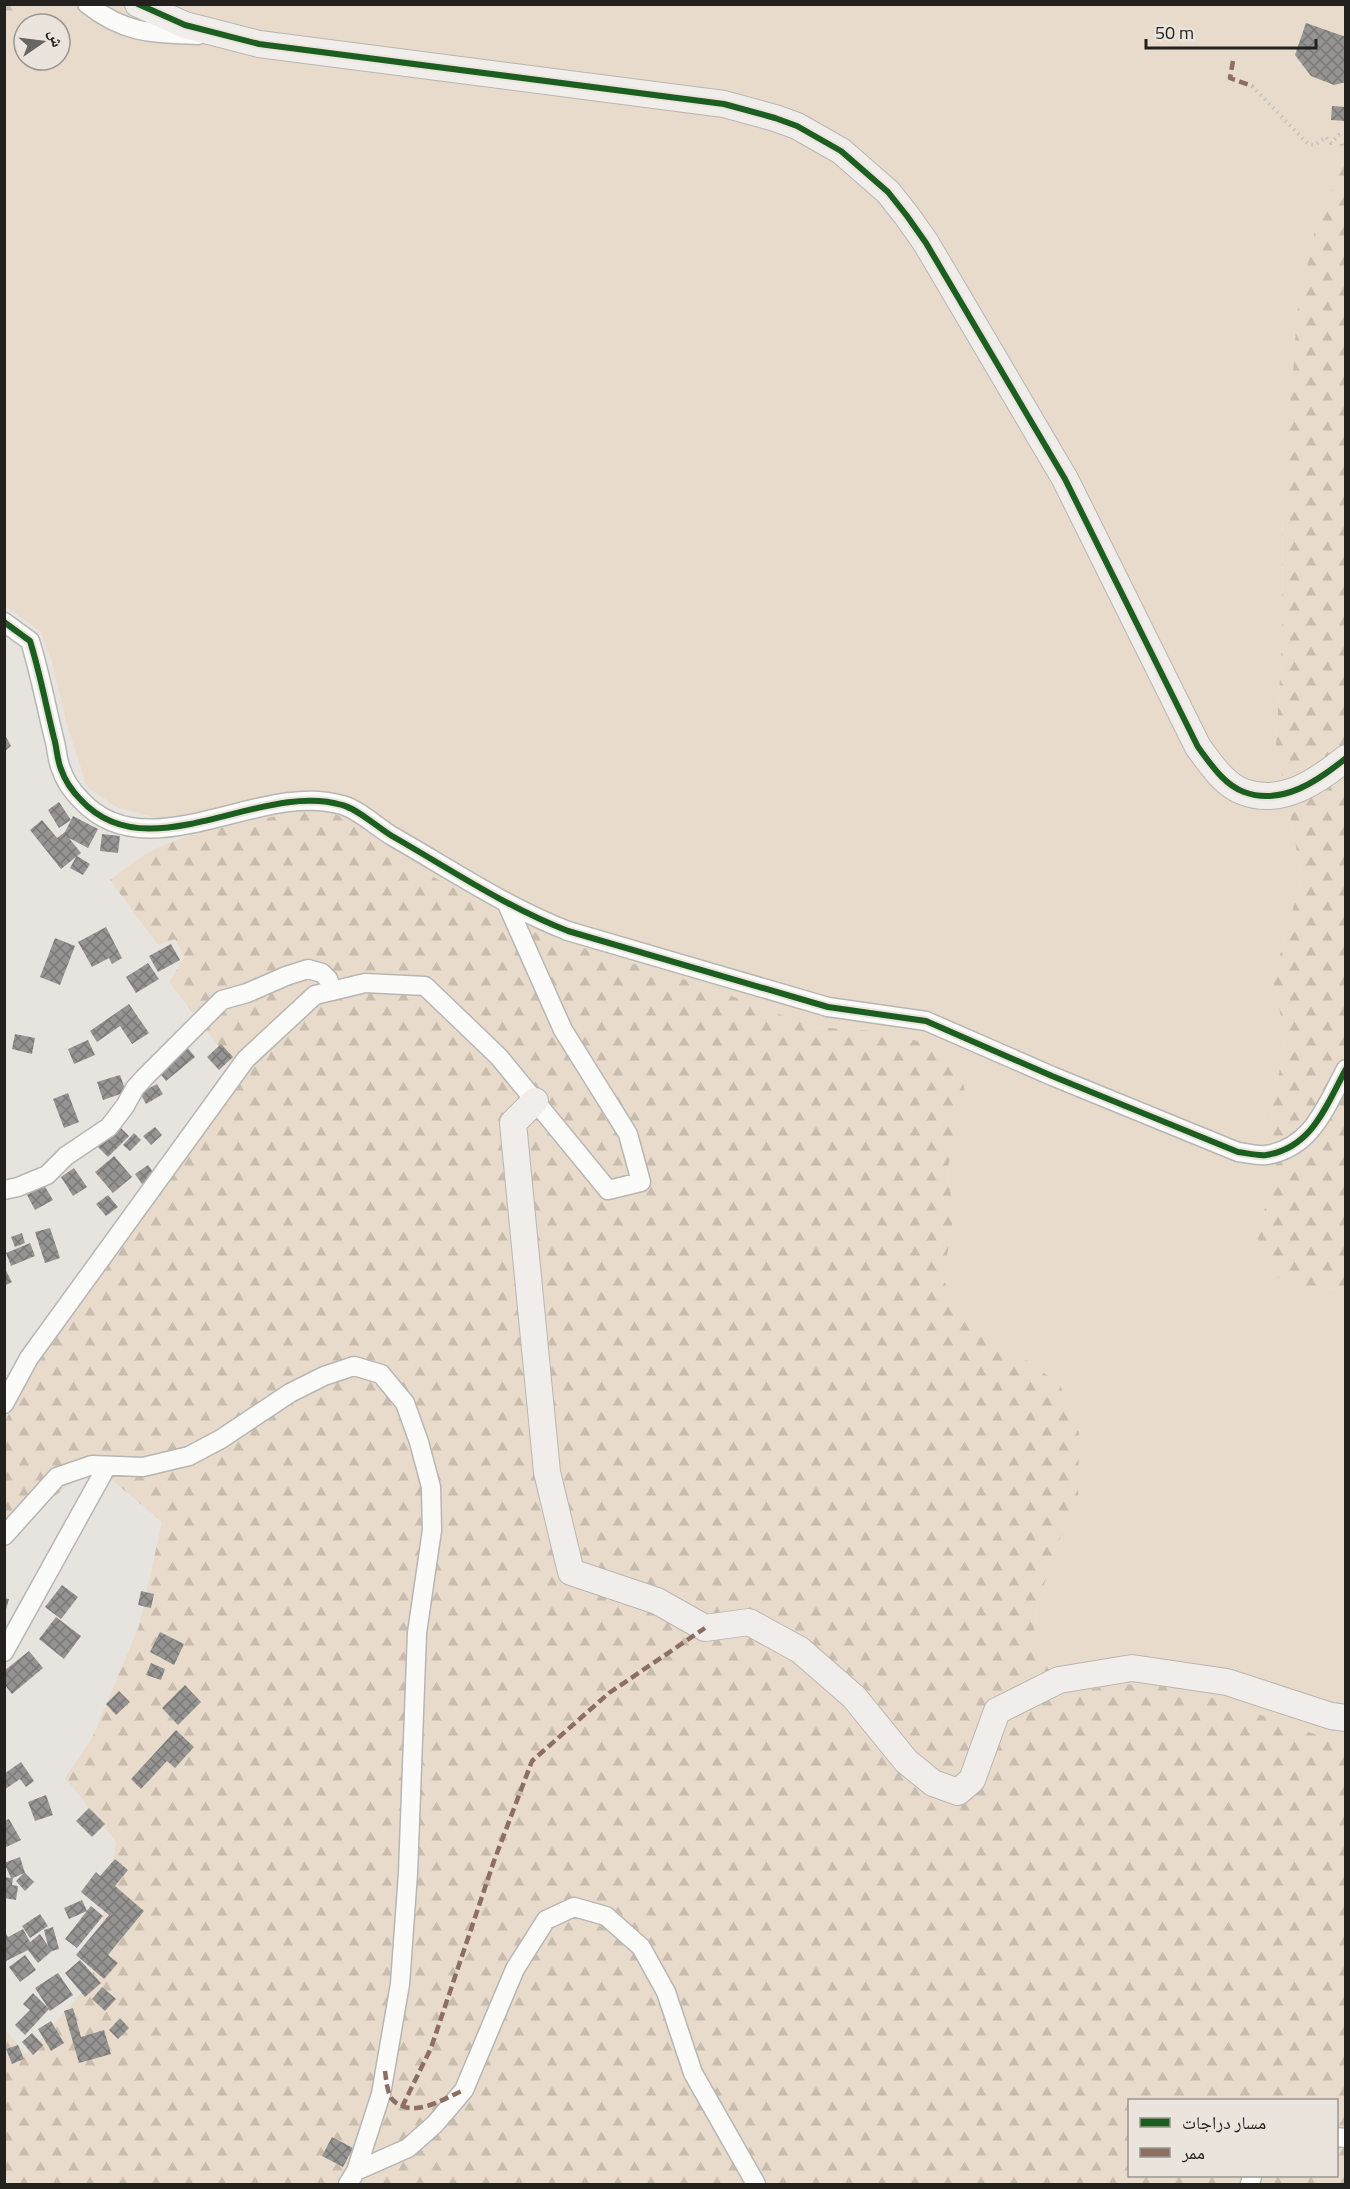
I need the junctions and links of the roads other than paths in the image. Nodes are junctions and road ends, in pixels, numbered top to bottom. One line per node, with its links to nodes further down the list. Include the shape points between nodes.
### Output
1 (87, 4): 3 (street, via 98,13 146,33)
2 (138, 4): 3 (street, via 186,26)
3 (223, 36): 5 (street, via 259,44 724,104 796,126 841,152 888,192 926,243 1065,479 1198,747 1213,767 1244,792 1284,794 1308,786)
4 (4, 622): 6 (street, via 30,641 60,769 70,789 92,812 109,822 164,829 269,806 324,800 345,806)
5 (1346, 758)
6 (506, 902): 8 (street, via 568,931 828,1007 926,1021 1238,1152 1264,1155 1287,1150 1308,1135); 9 (street, via 563,1030 628,1134 641,1182 608,1190)
7 (333, 991): 9 (street, via 365,982 425,987 499,1057); 10 (street, via 322,973 308,969 222,1000 135,1088 109,1127 66,1156 47,1175); 11 (street, via 315,995 246,1059)
8 (1346, 1070)
9 (535, 1101): 16 (street, via 513,1123 547,1472 571,1572 657,1601 705,1628 748,1622 800,1650 854,1697 906,1761 933,1783 958,1792 972,1780 997,1711 1059,1680 1132,1668 1227,1682)
10 (4, 1190)
11 (11, 1381): 12 (street)
12 (4, 1404)
13 (107, 1466): 14 (street, via 92,1465 57,1477); 15 (street); 17 (street, via 143,1467 189,1456 291,1393 354,1366 381,1374 405,1403 419,1442 431,1487 432,1530 417,1633 400,1984 381,2094)
14 (4, 1536)
15 (4, 1652)
16 (1346, 1718)
17 (352, 2178): 18 (street, via 408,2148 464,2090 515,1969 546,1920 574,1907 606,1916 641,1947 666,1992 693,2073)
18 (756, 2184)

